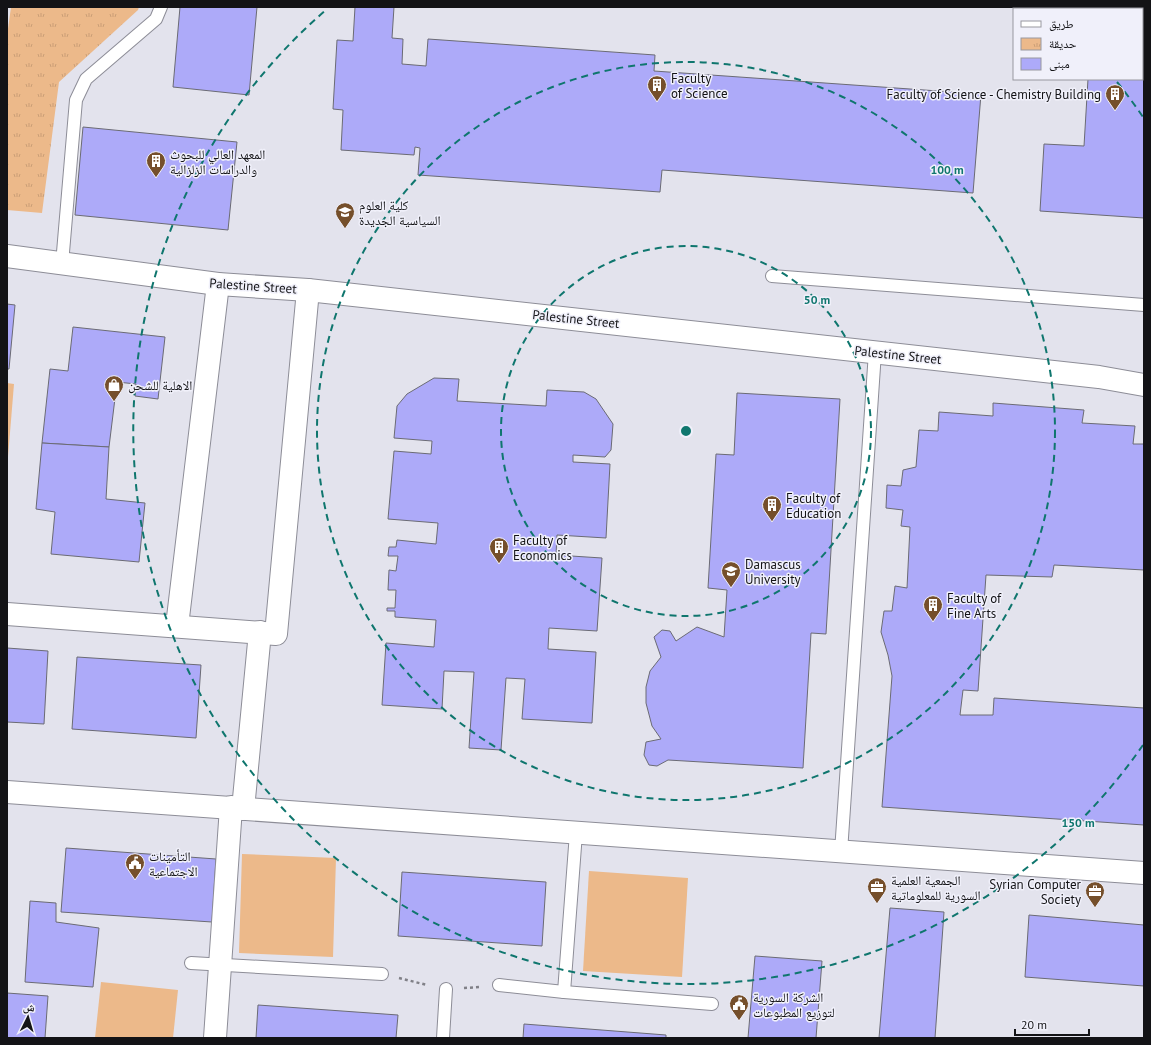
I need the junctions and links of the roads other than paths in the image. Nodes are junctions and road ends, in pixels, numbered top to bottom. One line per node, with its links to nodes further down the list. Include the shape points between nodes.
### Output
1 (161, 7): 3 (lane, via 156,19 86,79 76,100)
2 (7, 256): 3 (street, Palestine Street)
3 (62, 264): 5 (street, Palestine Street)
4 (772, 276): 7 (lane)
5 (218, 284): 6 (street, Palestine Street); 11 (street)
6 (308, 290): 8 (street, Palestine Street); 12 (street)
7 (1144, 305)
8 (875, 352): 9 (street, Palestine Street, via 1099,377); 16 (lane)
9 (1144, 385)
10 (7, 614): 11 (street)
11 (177, 626): 12 (street)
12 (268, 633): 14 (street)
13 (7, 792): 14 (street)
14 (237, 808): 15 (street); 19 (street)
15 (576, 833): 16 (street); 23 (lane)
16 (842, 852): 17 (street)
17 (1144, 873)
18 (191, 963): 19 (lane)
19 (220, 965): 20 (lane); 25 (street)
20 (382, 974)
21 (499, 985): 23 (lane)
22 (446, 989): 26 (lane)
23 (564, 992): 24 (lane)
24 (712, 1004)
25 (215, 1038)
26 (444, 1038)

